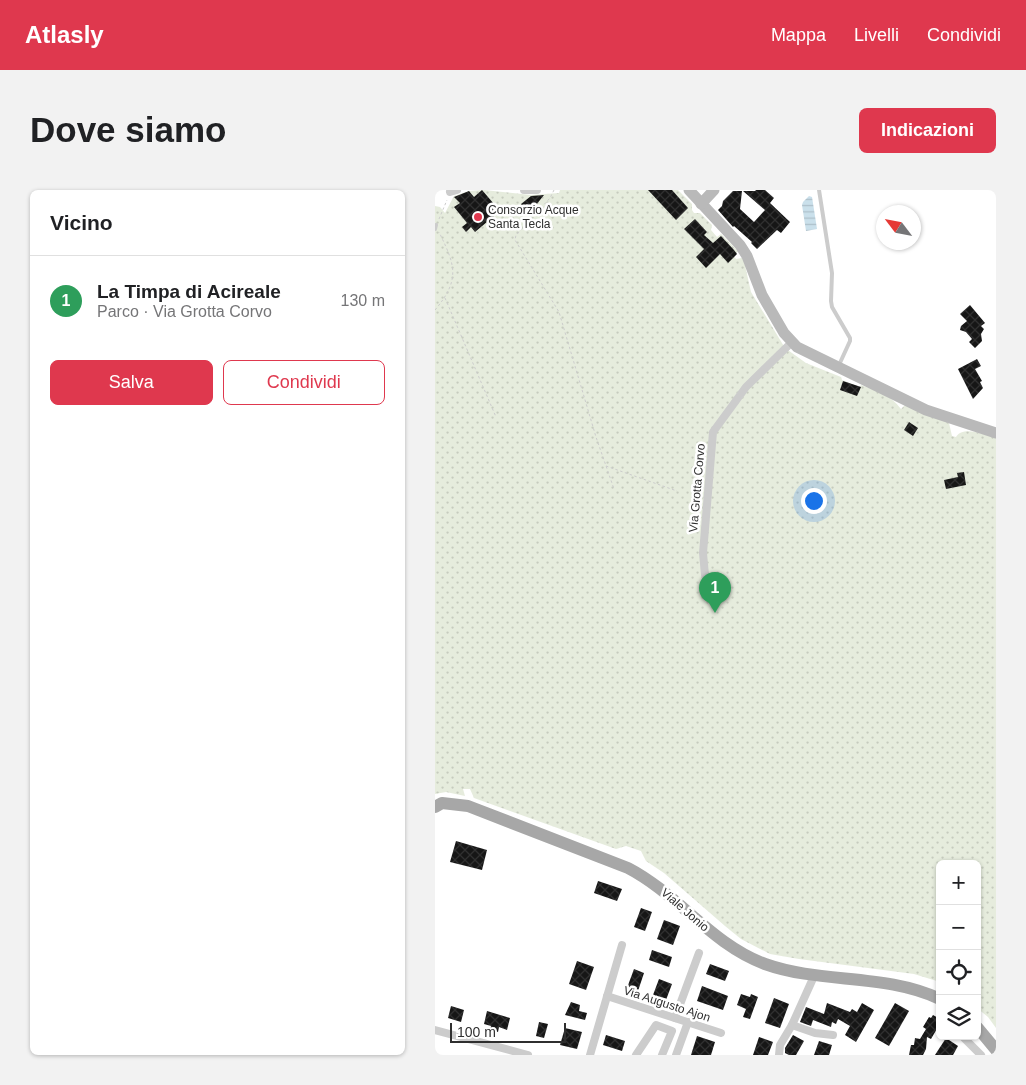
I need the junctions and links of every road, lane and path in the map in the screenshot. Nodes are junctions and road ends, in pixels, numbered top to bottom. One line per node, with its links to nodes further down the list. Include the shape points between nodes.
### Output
1 (524, 190): 2 (street)
2 (537, 190)
3 (554, 190): 16 (path, via 515,240 559,312)
4 (689, 190): 8 (street)
5 (714, 190): 8 (street)
6 (819, 190): 13 (lane, via 832,273 832,307 850,338)
7 (454, 191): 9 (path)
8 (701, 204): 12 (street, via 740,245 762,295)
9 (436, 227): 10 (path, via 454,270)
10 (445, 298): 11 (path); 14 (path)
11 (435, 310)
12 (792, 342): 13 (street, via 803,351); 19 (street, Via Grotta Corvo, via 746,387 713,432 703,553)
13 (838, 367): 15 (street, via 926,410)
14 (496, 417)
15 (996, 433)
16 (605, 466): 17 (path); 18 (path)
17 (614, 489)
18 (677, 491)
19 (705, 575)
20 (435, 807): 23 (main road, Viale Jonio, via 442,803 467,806 628,868 661,889 732,948 765,964)
21 (622, 946): 24 (street)
22 (699, 953): 26 (street)
23 (815, 974): 25 (main road, Viale Jonio, via 908,988); 28 (street)
24 (607, 996): 26 (street, Via Augusto Ajon); 36 (street)
25 (936, 997)
26 (675, 1018): 27 (street, Via Augusto Ajon)
27 (688, 1022): 31 (street, Via Augusto Ajon); 39 (street)
28 (792, 1025): 32 (street, via 815,1034); 40 (street, via 780,1045)
29 (435, 1030): 35 (street)
30 (981, 1032): 34 (main road)
31 (721, 1033)
32 (833, 1035)
33 (966, 1040): 41 (street)
34 (996, 1050)
35 (528, 1055)
36 (590, 1055)
37 (636, 1055): 38 (street, via 656,1026 672,1031)
38 (662, 1055)
39 (676, 1055)
40 (779, 1055)
41 (981, 1055)

